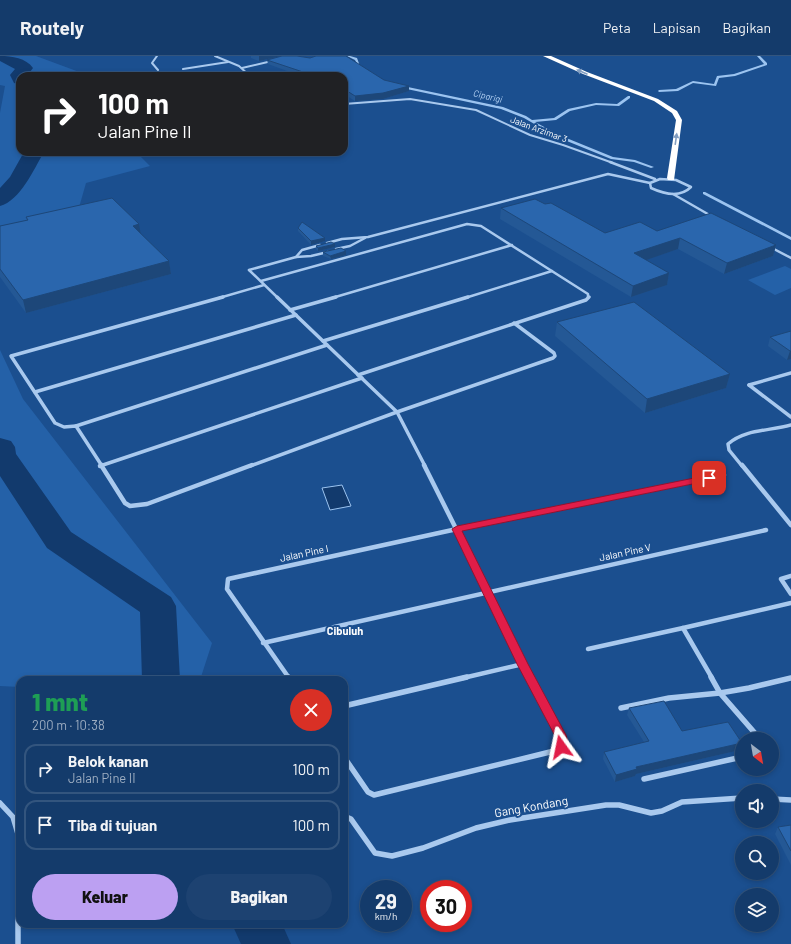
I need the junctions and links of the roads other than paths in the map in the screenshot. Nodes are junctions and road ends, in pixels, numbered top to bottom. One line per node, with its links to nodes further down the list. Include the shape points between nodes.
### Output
1 (157, 56): 8 (street, via 152,63)
2 (215, 56): 5 (street)
3 (546, 56): 11 (highway, one-way to 3, via 679,120 675,112 656,100)
4 (277, 60): 6 (street)
5 (228, 62): 6 (street); 7 (street)
6 (242, 68): 9 (street)
7 (183, 69)
8 (158, 70)
9 (247, 72)
10 (348, 104): 12 (street, Jalan Arzimar 3, via 410,98 476,110 530,135)
11 (671, 178): 12 (street); 14 (street, via 684,181 690,187 686,192)
12 (656, 179): 13 (street)
13 (650, 182): 14 (street, via 651,188); 16 (street, via 608,174)
14 (673, 194): 15 (street)
15 (718, 219)
16 (368, 237): 19 (street, via 350,246 312,256); 19 (street, via 342,239 302,250)
17 (512, 245): 21 (street); 22 (street, via 481,226 467,224); 23 (street)
18 (771, 248): 20 (street)
19 (296, 257): 22 (street, via 248,270)
20 (791, 258)
21 (552, 271): 25 (street, via 589,297); 26 (street)
22 (262, 283): 23 (street); 31 (street, via 11,356)
23 (290, 310): 24 (street)
24 (296, 315): 26 (street); 31 (street)
25 (514, 324): 29 (street); 32 (street, via 554,354 553,358)
26 (323, 342): 27 (street)
27 (327, 345): 29 (street); 35 (street)
28 (791, 373): 33 (street, via 749,385)
29 (358, 375): 30 (street)
30 (362, 378): 32 (street); 36 (street)
31 (35, 392): 35 (street, via 55,423 64,427)
32 (398, 412): 36 (street, via 147,504 130,506 125,503); 39 (street)
33 (791, 417)
34 (791, 425): 38 (street, via 732,439 728,444 728,450)
35 (76, 426): 36 (street)
36 (100, 466)
37 (724, 475): 39 (street)
38 (791, 525)
39 (457, 529): 42 (street); 46 (street, Jalan Pine I, via 228,579 227,589)
40 (766, 530): 42 (street, Jalan Pine V)
41 (791, 576): 43 (street, via 781,579)
42 (488, 591): 46 (street, Jalan Pine V); 48 (street)
43 (791, 594)
44 (791, 603): 45 (street)
45 (684, 628): 47 (street); 51 (street)
46 (263, 643): 49 (street)
47 (588, 649)
48 (523, 664): 52 (street); 56 (street, via 561,735 561,747 554,751 374,795 368,792)
49 (287, 676)
50 (791, 678): 51 (street)
51 (720, 693): 53 (street, via 669,698); 54 (street)
52 (348, 705)
53 (621, 708)
54 (754, 732)
55 (735, 759): 57 (street)
56 (348, 763)
57 (644, 779)
58 (735, 798): 62 (street, Gang Kondang, via 682,802 651,813 619,805 606,805 510,820 476,828 423,848 392,856 375,853)
59 (779, 799): 60 (street)
60 (791, 800)
61 (0, 803): 63 (street)
62 (348, 818)
63 (16, 821)
64 (18, 928): 65 (street)
65 (18, 944)

